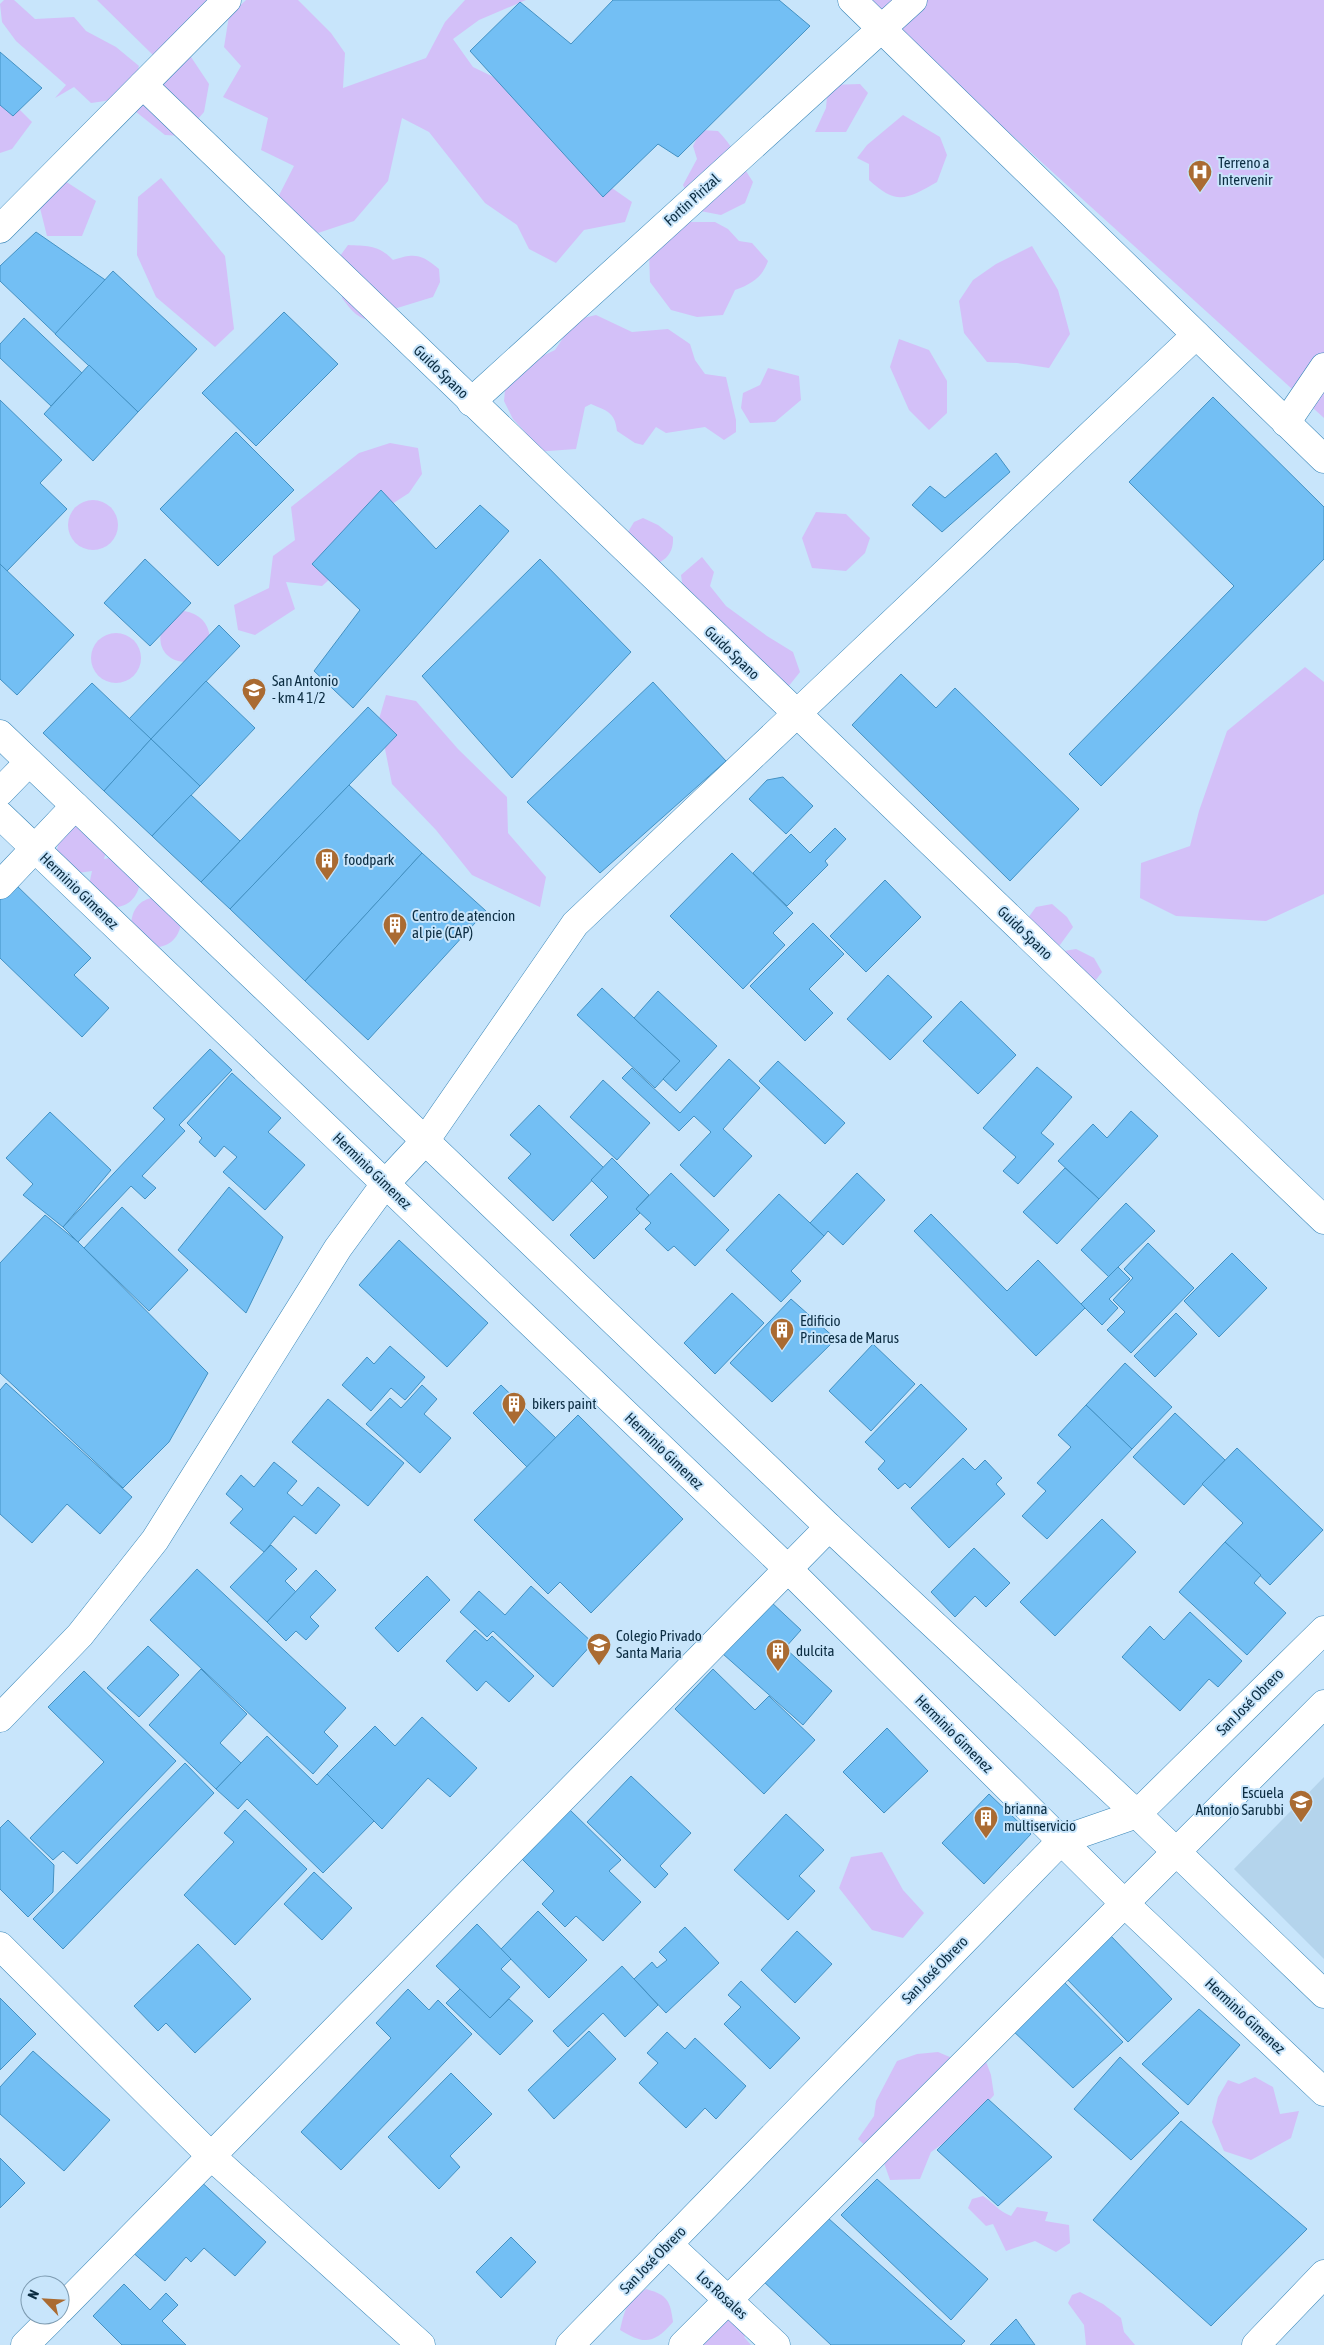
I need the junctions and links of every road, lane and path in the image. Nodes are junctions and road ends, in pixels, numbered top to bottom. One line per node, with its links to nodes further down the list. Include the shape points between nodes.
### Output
1 (228, 0): 5 (street)
2 (852, 0): 4 (street)
3 (913, 0): 4 (street, Fortin Pirizal)
4 (880, 28): 7 (street); 9 (street, Fortin Pirizal)
5 (143, 85): 6 (street); 9 (street, Guido Spano)
6 (0, 229)
7 (1196, 334): 10 (street); 12 (street)
8 (1324, 367): 10 (street)
9 (471, 402): 12 (street, Guido Spano)
10 (1286, 423): 11 (street)
11 (1324, 459)
12 (797, 715): 20 (street, via 575,924); 22 (street, Guido Spano)
13 (0, 734): 14 (street)
14 (28, 762): 15 (street); 16 (street)
15 (0, 792)
16 (75, 806): 18 (street); 20 (street)
17 (0, 816): 18 (street, Herminio Gimenez)
18 (35, 848): 19 (street); 21 (street, Herminio Gimenez)
19 (0, 884)
20 (425, 1141): 21 (street); 23 (street)
21 (385, 1184): 24 (street, Herminio Gimenez); 27 (street, via 338,1248 155,1540 80,1635)
22 (1324, 1220)
23 (829, 1527): 24 (street); 28 (street)
24 (788, 1569): 29 (street, Herminio Gimenez); 35 (street)
25 (1324, 1630): 28 (street, San José Obrero)
26 (1324, 1704): 30 (street)
27 (0, 1718)
28 (1137, 1814): 29 (street, San José Obrero); 30 (street)
29 (1062, 1840): 31 (street, Herminio Gimenez); 36 (street, San José Obrero)
30 (1176, 1851): 31 (street); 33 (street)
31 (1124, 1902): 34 (street, Herminio Gimenez); 39 (street)
32 (0, 1946): 35 (street)
33 (1324, 1994)
34 (1324, 2092)
35 (211, 2156): 38 (street); 42 (street)
36 (668, 2244): 39 (street, Los Rosales); 43 (street, San José Obrero)
37 (1324, 2274): 46 (street)
38 (70, 2300)
39 (728, 2300): 44 (street); 45 (street, Los Rosales)
40 (45, 2325): 41 (street)
41 (25, 2345)
42 (420, 2345)
43 (570, 2345)
44 (683, 2345)
45 (776, 2345)
46 (1256, 2345)

